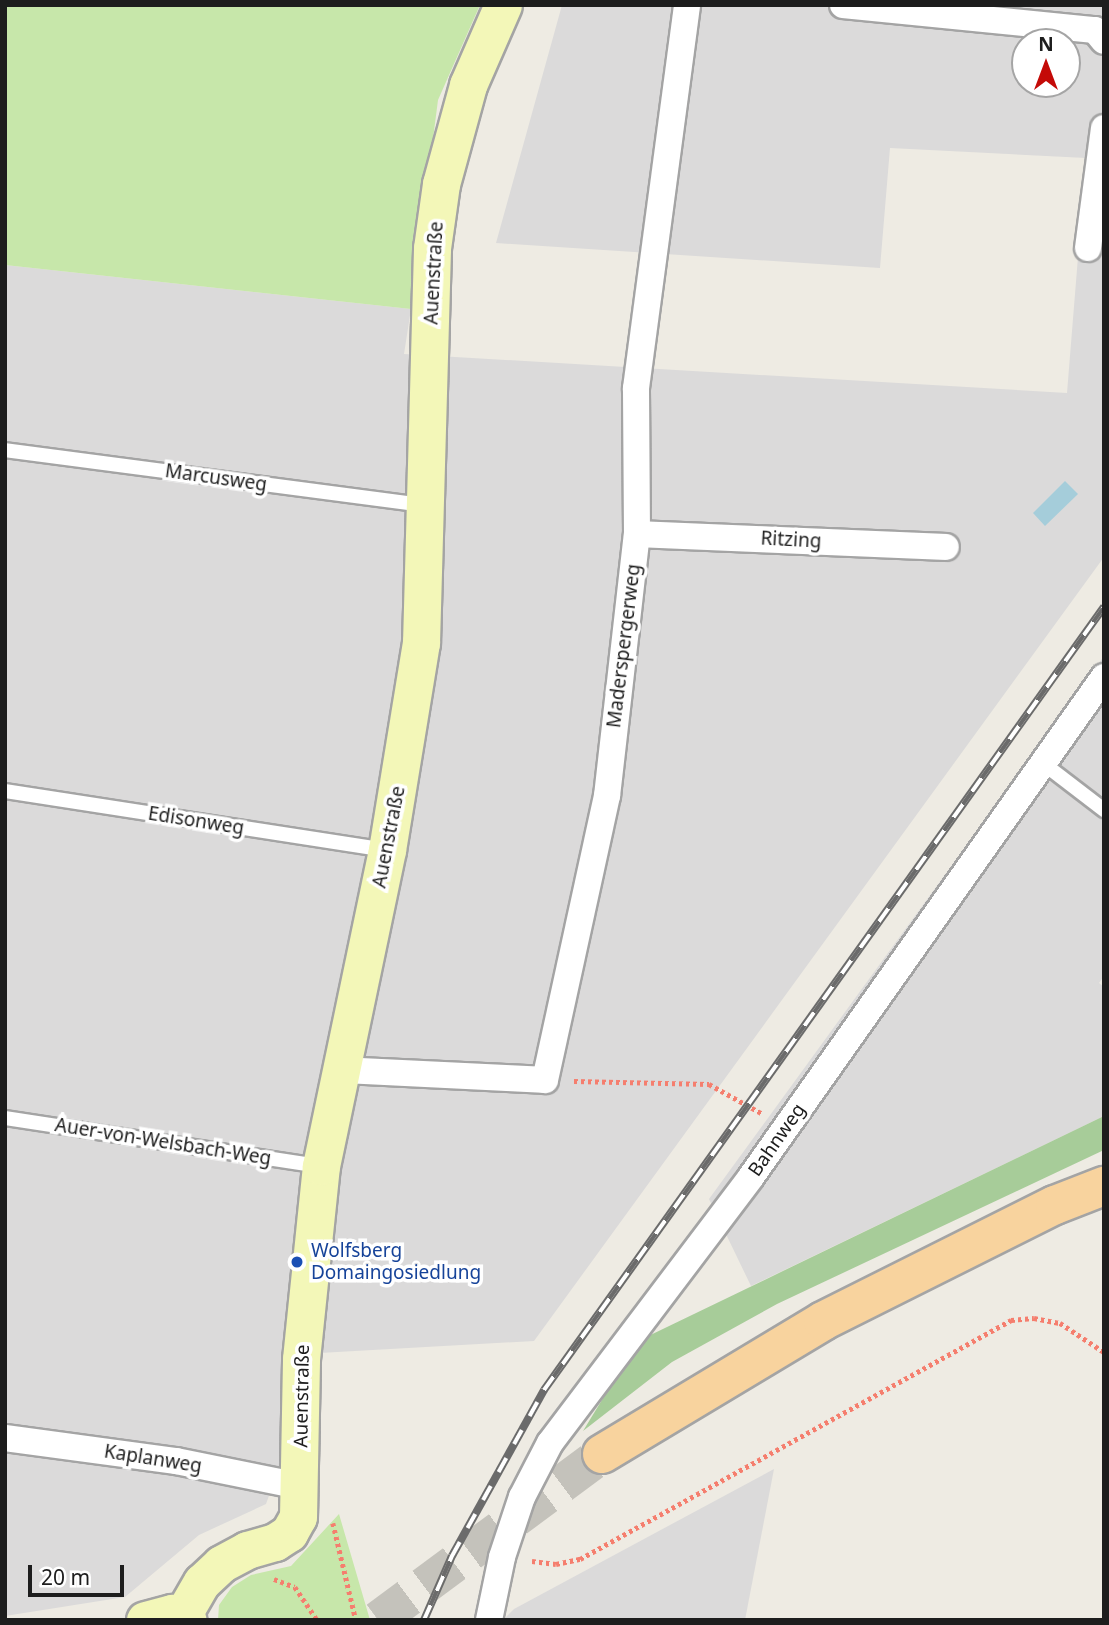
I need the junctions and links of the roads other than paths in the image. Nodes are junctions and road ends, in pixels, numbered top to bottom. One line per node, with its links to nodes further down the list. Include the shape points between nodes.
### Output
1 (503, 5): 8 (street, Auenstraße, via 468,85 441,184 432,248)
2 (687, 5): 9 (street, Maderspergerweg, via 636,388)
3 (843, 5): 4 (street, via 1096,30)
4 (1104, 41)
5 (1104, 128): 6 (street)
6 (1088, 248)
7 (5, 450): 8 (lane, Marcusweg)
8 (426, 505): 15 (street, Auenstraße, via 419,656)
9 (637, 534): 10 (street, Ritzing); 16 (street, Maderspergerweg, via 607,796 545,1080)
10 (946, 547)
11 (1104, 677): 12 (street, Bahnweg)
12 (1044, 764): 14 (lane); 25 (street, Bahnweg, via 751,1177 550,1443 522,1497 502,1557)
13 (5, 791): 15 (lane, Edisonweg)
14 (1104, 810)
15 (387, 850): 16 (street, Auenstraße)
16 (342, 1070): 18 (street, Auenstraße)
17 (5, 1118): 18 (lane, Auer-von-Welsbach-Weg)
18 (321, 1166): 22 (street, Auenstraße, via 301,1359)
19 (1104, 1186): 21 (main road, via 1055,1205 823,1321)
20 (5, 1438): 22 (street, Kaplanweg, via 176,1461)
21 (602, 1454)
22 (300, 1486): 23 (street, Auenstraße, via 298,1517 289,1533 221,1564 202,1583)
23 (185, 1618): 24 (street, via 162,1614)
24 (145, 1620)
25 (489, 1620)

